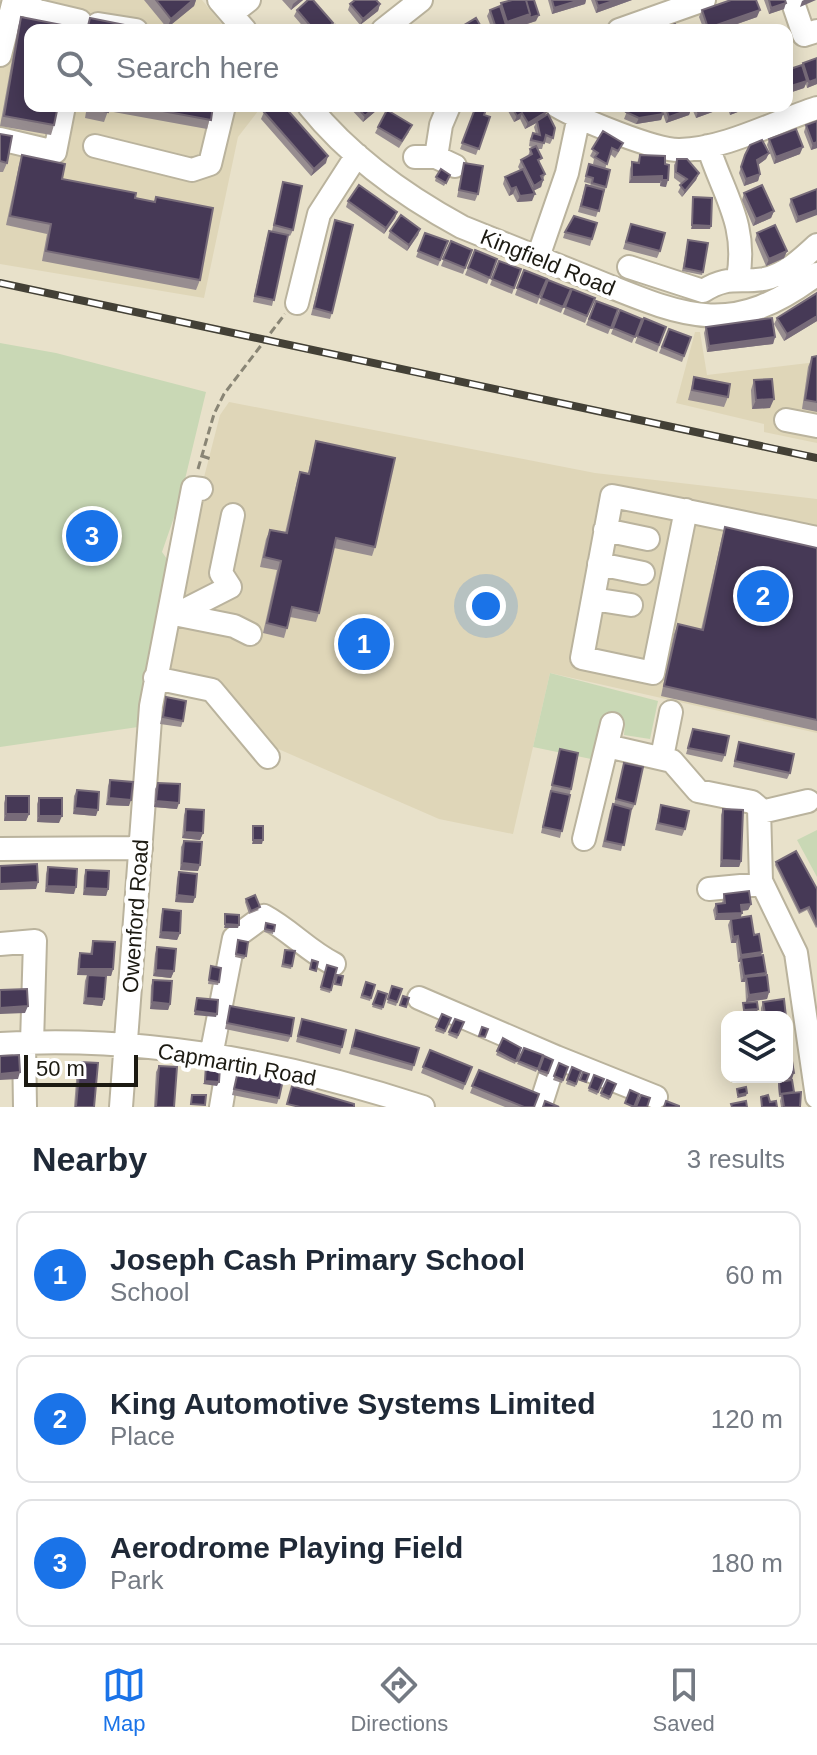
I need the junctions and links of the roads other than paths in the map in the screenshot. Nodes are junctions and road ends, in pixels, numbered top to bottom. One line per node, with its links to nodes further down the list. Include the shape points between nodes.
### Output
1 (14, 0): 6 (street); 8 (street); 12 (street)
2 (249, 0): 7 (street)
3 (421, 0): 9 (street)
4 (704, 0): 10 (street)
5 (792, 0): 11 (street)
6 (0, 1)
7 (232, 15)
8 (77, 24)
9 (392, 24)
10 (636, 24)
11 (803, 36)
12 (0, 55)
13 (817, 108): 14 (street)
14 (793, 111)
15 (63, 112): 22 (street, via 55,152)
16 (223, 112): 23 (street, via 210,164 192,170)
17 (315, 112): 25 (street, Kingfield Road)
18 (446, 112): 26 (street)
19 (570, 112): 21 (street)
20 (786, 112): 24 (street)
21 (579, 116): 24 (street, via 671,150); 28 (street, via 567,173)
22 (0, 139)
23 (95, 146)
24 (708, 146): 31 (street, via 740,232)
25 (357, 155): 28 (street, Kingfield Road, via 431,210); 32 (street, via 319,214)
26 (436, 160)
27 (817, 245): 31 (street, via 786,271 763,279)
28 (538, 257): 30 (street, Kingfield Road, via 682,315 750,312)
29 (629, 267): 31 (street, via 703,291)
30 (817, 274)
31 (729, 280)
32 (297, 303)
33 (786, 420): 34 (street)
34 (817, 426)
35 (197, 488): 45 (street, Owenford Road)
36 (686, 510): 38 (street, via 612,496); 39 (street); 43 (street, via 653,673 582,658)
37 (233, 515): 45 (street, via 221,573 230,587)
38 (605, 530): 40 (street); 41 (street)
39 (817, 538)
40 (648, 539)
41 (599, 564): 42 (street); 43 (street)
42 (643, 573)
43 (593, 599): 44 (street)
44 (631, 605)
45 (172, 614): 46 (street); 47 (street, Owenford Road)
46 (250, 634)
47 (155, 678): 51 (street, via 212,690); 56 (street, Owenford Road)
48 (671, 712): 52 (street)
49 (612, 724): 50 (street)
50 (604, 753): 52 (street); 55 (street)
51 (268, 757)
52 (662, 757): 54 (street, via 677,765 692,788 752,802)
53 (808, 801): 54 (street)
54 (761, 812): 58 (street)
55 (584, 839)
56 (141, 848): 57 (street); 66 (street, Owenford Road)
57 (0, 849)
58 (762, 884): 59 (street); 63 (street, via 796,953)
59 (709, 889)
60 (0, 944): 64 (street, via 35,941)
61 (334, 964): 68 (street, via 309,952 283,926 264,916 234,938)
62 (419, 998): 67 (street)
63 (812, 1017): 70 (street)
64 (28, 1043): 65 (street, Capmartin Road); 66 (street, Capmartin Road); 71 (street)
65 (0, 1044)
66 (125, 1046): 68 (street, Capmartin Road); 72 (street, Owenford Road)
67 (556, 1057): 69 (street); 75 (street)
68 (220, 1058): 73 (street); 74 (street, Capmartin Road, via 311,1075)
69 (656, 1097)
70 (817, 1097)
71 (25, 1107)
72 (121, 1107)
73 (221, 1107)
74 (423, 1107)
75 (540, 1107)

